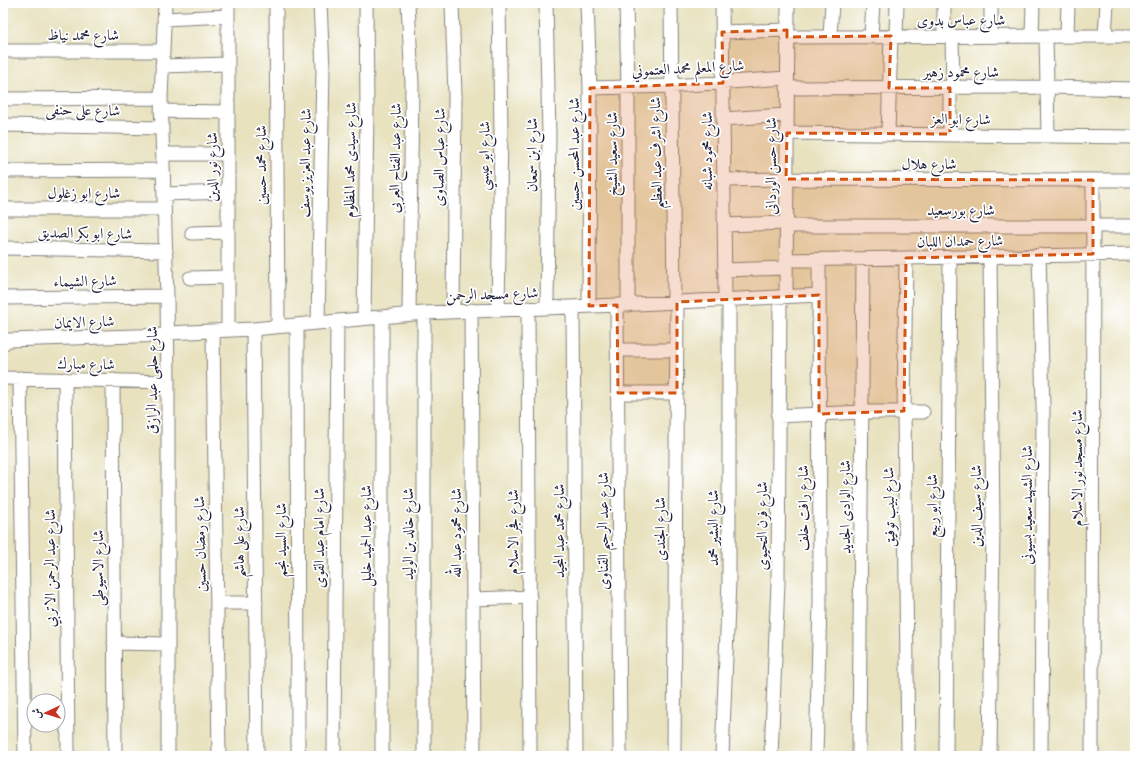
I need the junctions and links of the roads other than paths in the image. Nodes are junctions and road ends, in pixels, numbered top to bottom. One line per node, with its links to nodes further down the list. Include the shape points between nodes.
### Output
1 (165, 3): 23 (street, شارع حلمى عبد الرازق)
2 (276, 3): 115 (street, شارع محمد حسين)
3 (320, 3): 113 (street, شارع عبد العزيز يوسف, via 323,69)
4 (366, 3): 111 (street, شارع سيدى محمد المظلوم)
5 (408, 3): 109 (street, شارع عبد الفتاح العربى, via 412,84)
6 (452, 3): 107 (street, شارع عباس الصاوى, via 455,96)
7 (499, 3): 105 (street, شارع ابو عيسي, via 501,133)
8 (546, 3): 103 (street, شارع ابن سمعان, via 549,135)
9 (587, 3): 45 (street, شارع عبد المحسن حسين)
10 (626, 3): 43 (street, شارع سعيد الشيخ)
11 (671, 3): 42 (street, شارع اشرف عبد العظيم)
12 (722, 3): 24 (street, شارع محمود شبانه)
13 (788, 3): 25 (street, شارع حسن الوردانى)
14 (832, 3): 26 (street)
15 (873, 3): 27 (street)
16 (897, 3): 28 (street)
17 (944, 3): 29 (street)
18 (992, 3): 30 (street)
19 (1033, 3): 31 (street)
20 (1068, 3): 33 (street)
21 (1107, 3): 34 (street)
22 (228, 10): 23 (street); 38 (street, شارع نور الدين)
23 (164, 19): 37 (street, شارع حلمى عبد الرازق)
24 (722, 32): 25 (street, شارع عباس بدوى); 40 (street, شارع محمود شبانه)
25 (787, 33): 26 (street, شارع عباس بدوى); 41 (street, شارع حسن الوردانى)
26 (830, 36): 27 (street, شارع عباس بدوى)
27 (871, 36): 28 (street, شارع عباس بدوى)
28 (893, 36): 29 (street, شارع عباس بدوى); 46 (street)
29 (948, 36): 30 (street, شارع عباس بدوى); 47 (street)
30 (991, 36): 31 (street, شارع عباس بدوى)
31 (1032, 36): 32 (street, شارع عباس بدوى)
32 (1046, 36): 33 (street, شارع عباس بدوى); 44 (street)
33 (1067, 36): 34 (street, شارع عباس بدوى)
34 (1105, 36): 35 (street, شارع عباس بدوى)
35 (1135, 36)
36 (3, 51): 37 (street, شارع محمد نياظ)
37 (163, 51): 39 (street, شارع حلمى عبد الرازق)
38 (228, 64): 39 (street); 52 (street, شارع نور الدين)
39 (162, 66): 49 (street, شارع حلمى عبد الرازق)
40 (723, 83): 41 (street, شارع المعلم محمد العتموني); 42 (street, شارع المعلم محمد العتموني); 54 (street, شارع محمود شبانه)
41 (787, 83): 46 (street, شارع محمود زهير); 53 (street, شارع حسن الوردانى)
42 (672, 86): 43 (street, شارع المعلم محمد العتموني); 99 (street, شارع اشرف عبد العظيم)
43 (628, 87): 45 (street, شارع المعلم محمد العتموني); 100 (street, شارع سعيد الشيخ)
44 (1047, 87): 47 (street, شارع محمود زهير); 48 (street, شارع محمود زهير); 60 (street)
45 (590, 88): 102 (street, شارع عبد المحسن حسين)
46 (889, 88): 47 (street, شارع محمود زهير); 58 (street)
47 (951, 88): 59 (street)
48 (1135, 89)
49 (161, 98): 50 (street); 51 (street, شارع حلمى عبد الرازق)
50 (3, 99)
51 (161, 111): 52 (street); 56 (street, شارع حلمى عبد الرازق)
52 (228, 112): 63 (street, شارع نور الدين)
53 (787, 115): 54 (street); 57 (street, شارع حسن الوردانى)
54 (723, 119): 67 (street, شارع محمود شبانه)
55 (3, 125): 56 (street, شارع على حنفى)
56 (162, 128): 62 (street, شارع حلمى عبد الرازق)
57 (787, 133): 58 (street, شارع ابو العز); 66 (street, شارع حسن الوردانى)
58 (888, 134): 59 (street, شارع ابو العز)
59 (950, 134): 60 (street, شارع ابو العز)
60 (1048, 136): 61 (street, شارع ابو العز)
61 (1135, 136)
62 (163, 154): 63 (street); 64 (street, شارع حلمى عبد الرازق)
63 (228, 154): 70 (street, شارع نور الدين)
64 (163, 170): 65 (street); 71 (street, شارع حلمى عبد الرازق)
65 (3, 171)
66 (786, 179): 67 (street, شارع هلال); 68 (street, شارع هلال); 74 (street, شارع حسن الوردانى)
67 (724, 180): 75 (street, شارع محمود شبانه)
68 (1093, 180): 69 (street, شارع هلال); 76 (street, شارع مسجد نور الاسلام)
69 (1135, 180)
70 (228, 192): 71 (street); 78 (street, شارع نور الدين)
71 (164, 194): 73 (street, شارع حلمى عبد الرازق)
72 (3, 209): 73 (street, شارع ابو زغلول)
73 (164, 209): 81 (street, شارع حلمى عبد الرازق)
74 (786, 224): 75 (street, شارع بورسعيد); 76 (street, شارع بورسعيد); 90 (street, شارع حسن الوردانى)
75 (724, 225): 91 (street, شارع محمود شبانه)
76 (1093, 226): 77 (street, شارع بورسعيد); 82 (street, شارع مسجد نور الاسلام)
77 (1135, 226)
78 (228, 232): 79 (street); 92 (street, شارع نور الدين)
79 (192, 233)
80 (3, 248): 81 (street, شارع ابو بكر الصديق)
81 (166, 251): 95 (street, شارع حلمى عبد الرازق)
82 (1093, 254): 83 (street, شارع حمدان اللبان); 84 (street, شارع حمدان اللبان); 164 (street, شارع مسجد نور الاسلام)
83 (1135, 254)
84 (1039, 255): 85 (street, شارع حمدان اللبان); 163 (street, شارع الشهيد سعيد بسيونى, via 1043,407)
85 (990, 256): 86 (street, شارع حمدان اللبان); 162 (street, شارع سيف الدين, via 993,525)
86 (950, 257): 87 (street, شارع حمدان اللبان); 161 (street, شارع ابو ربيع)
87 (906, 258): 88 (street, شارع حمدان اللبان); 130 (street, شارع لبيب توفيق)
88 (863, 259): 89 (street, شارع حمدان اللبان); 131 (street, شارع الوادى الجديد)
89 (819, 260): 90 (street, شارع حمدان اللبان); 94 (street, شارع رافت خلف)
90 (786, 264): 91 (street, شارع حمدان اللبان); 96 (street, شارع حسن الوردانى)
91 (724, 270): 98 (street, شارع محمود شبانه)
92 (228, 277): 93 (street); 117 (street, شارع نور الدين)
93 (190, 278)
94 (819, 295): 96 (street, شارع مسجد الرحمن); 133 (street, شارع رافت خلف)
95 (167, 296): 97 (street, شارع الشيماء); 119 (street, شارع حلمى عبد الرازق)
96 (783, 296): 98 (street, شارع مسجد الرحمن); 134 (street, شارع فرن التحيوى)
97 (3, 298)
98 (727, 300): 99 (street, شارع مسجد الرحمن); 156 (street, شارع البشير محمد, via 729,581)
99 (676, 302): 100 (street, شارع مسجد الرحمن); 122 (street, شارع الجندى)
100 (622, 305): 102 (street, شارع مسجد الرحمن); 121 (street, شارع عبد الرحيم القناوى)
101 (573, 306): 102 (street, شارع مسجد الرحمن); 103 (street, شارع مسجد الرحمن); 153 (street, شارع محمد عبد المجيد)
102 (589, 306)
103 (547, 307): 104 (street, شارع مسجد الرحمن)
104 (528, 308): 105 (street, شارع مسجد الرحمن); 135 (street, شارع فجر الاسلام)
105 (498, 309): 106 (street, شارع مسجد الرحمن)
106 (471, 310): 107 (street, شارع مسجد الرحمن); 136 (street, شارع محمود عبد الله)
107 (454, 311): 108 (street, شارع مسجد الرحمن)
108 (424, 313): 109 (street, شارع مسجد الرحمن); 150 (street, شارع خالد بن الوليد)
109 (409, 314): 110 (street, شارع مسجد الرحمن)
110 (382, 317): 111 (street, شارع مسجد الرحمن); 149 (street, شارع عبد الحميد خليل)
111 (364, 318): 112 (street, شارع مسجد الرحمن)
112 (337, 321): 113 (street, شارع مسجد الرحمن); 148 (street, شارع امام عبد القوى)
113 (318, 323): 114 (street, شارع مسجد الرحمن)
114 (296, 325): 115 (street, شارع مسجد الرحمن); 147 (street, شارع السيد نجم)
115 (278, 326): 116 (street, شارع مسجد الرحمن)
116 (254, 328): 117 (street, شارع مسجد الرحمن); 138 (street, شارع على هاشم)
117 (228, 330): 118 (street, شارع مسجد الرحمن)
118 (212, 332): 119 (street, شارع مسجد الرحمن); 137 (street, شارع رمضان حسين)
119 (168, 334): 120 (street, شارع الايمان, via 8,340); 127 (street, شارع حلمى عبد الرازق)
120 (3, 344)
121 (617, 350): 122 (street); 128 (street, شارع عبد الرحيم القناوى)
122 (677, 350): 129 (street, شارع الجندى)
123 (3, 378): 124 (street, شارع مبارك)
124 (20, 378): 125 (street, شارع مبارك); 141 (street)
125 (65, 379): 126 (street, شارع مبارك); 142 (street, شارع عبد الرحمن الاتربي)
126 (113, 380): 127 (street, شارع مبارك); 139 (street, شارع الاسيوطى)
127 (168, 382): 140 (street, شارع حلمى عبد الرازق)
128 (618, 393): 129 (street); 154 (street, شارع عبد الرحيم القناوى)
129 (677, 393): 155 (street, شارع الجندى)
130 (904, 411): 131 (street); 132 (street); 160 (street, شارع لبيب توفيق)
131 (862, 412): 133 (street); 159 (street, شارع الوادى الجديد)
132 (923, 412)
133 (819, 414): 134 (street); 158 (street, شارع رافت خلف, via 820,604)
134 (778, 416): 157 (street, شارع فرن التحيوى, via 778,583)
135 (530, 597): 136 (street); 152 (street, شارع فجر الاسلام)
136 (473, 599): 151 (street, شارع محمود عبد الله)
137 (216, 603): 138 (street); 145 (street, شارع رمضان حسين)
138 (256, 603): 146 (street, شارع على هاشم)
139 (114, 643): 140 (street); 143 (street, شارع الاسيوطى)
140 (168, 644): 144 (street, شارع حلمى عبد الرازق)
141 (25, 756)
142 (68, 756)
143 (114, 756)
144 (168, 756)
145 (219, 756)
146 (257, 756)
147 (298, 756)
148 (334, 756)
149 (382, 756)
150 (424, 756)
151 (474, 756)
152 (530, 756)
153 (576, 756)
154 (620, 756)
155 (674, 756)
156 (722, 756)
157 (771, 756)
158 (816, 756)
159 (859, 756)
160 (908, 756)
161 (946, 756)
162 (990, 756)
163 (1041, 756)
164 (1092, 756)

